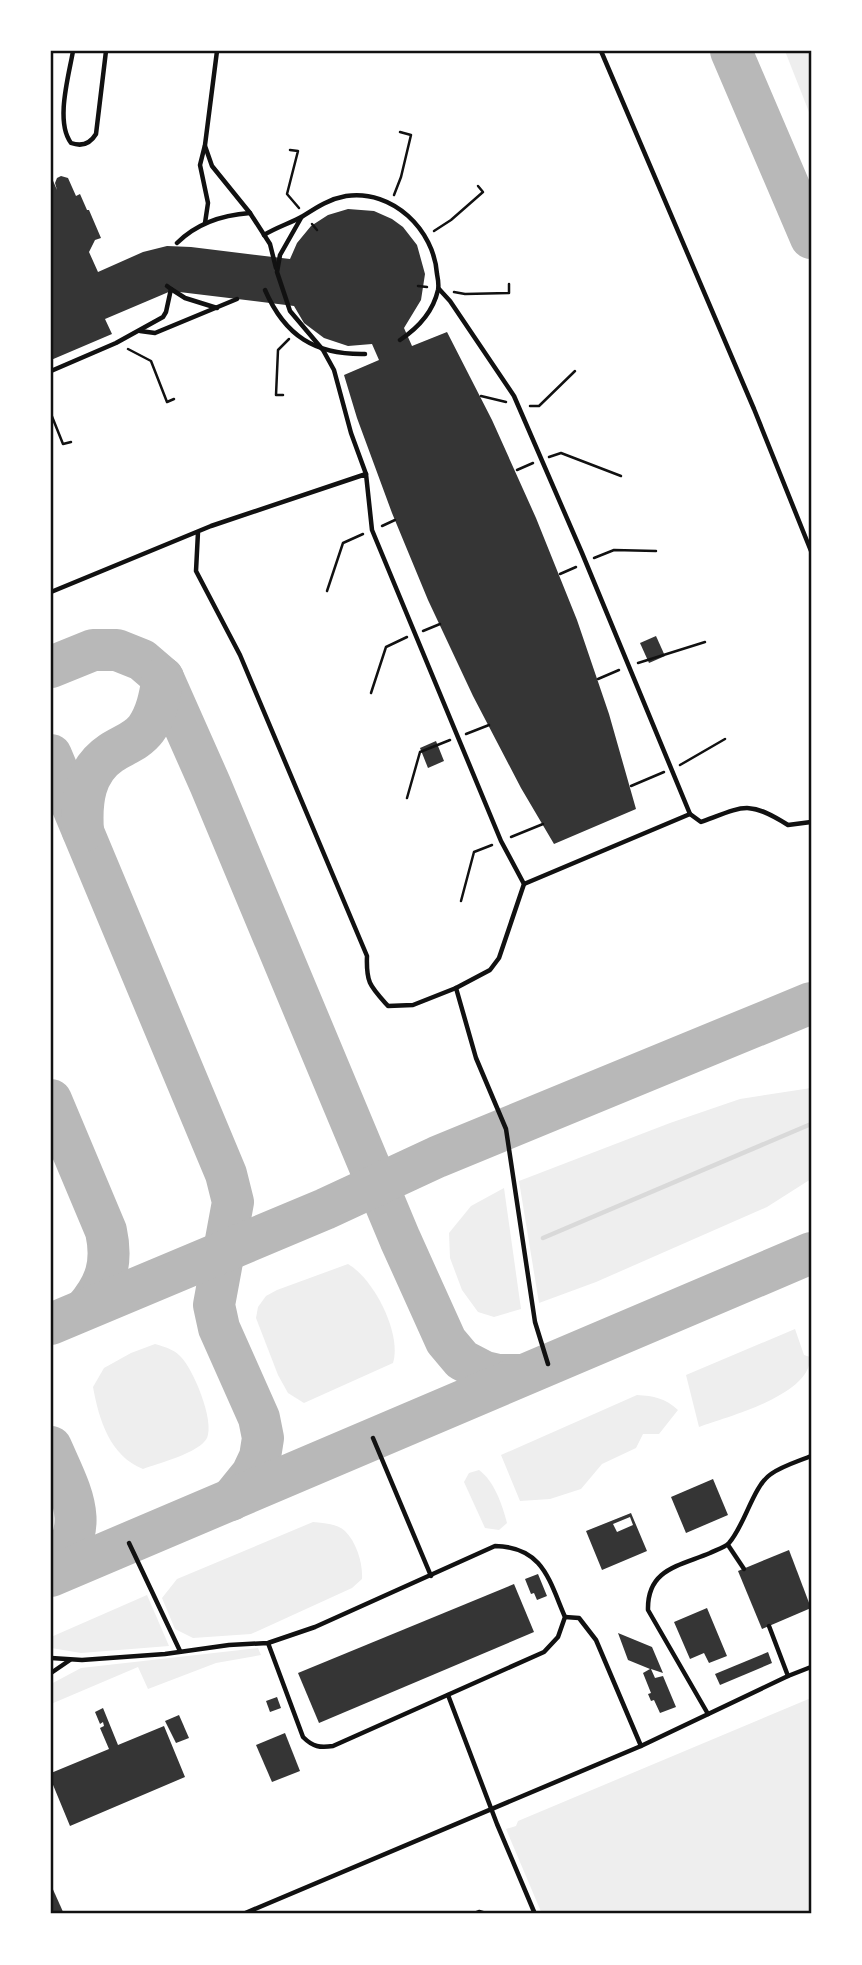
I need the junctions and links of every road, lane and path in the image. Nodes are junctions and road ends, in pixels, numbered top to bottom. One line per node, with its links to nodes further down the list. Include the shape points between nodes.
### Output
1 (74, 51): 2 (lane, via 64,127 71,143 81,145 90,143 96,134)
2 (106, 51)
3 (216, 51): 6 (lane)
4 (601, 51): 46 (lane)
5 (400, 132): 9 (path, via 411,135)
6 (205, 145): 10 (lane, via 212,166); 12 (lane, via 200,164 208,204)
7 (290, 150): 11 (path, via 298,151 287,194)
8 (478, 186): 15 (path, via 483,192)
9 (390, 204): 11 (lane, via 369,196 347,196 327,201); 15 (lane, via 410,217)
10 (250, 213): 12 (lane); 14 (lane)
11 (303, 216): 13 (path); 14 (lane); 17 (lane, via 280,255)
12 (205, 223): 16 (lane)
13 (317, 230)
14 (264, 235): 17 (lane)
15 (426, 236): 20 (lane, via 437,264)
16 (177, 243)
17 (277, 272): 28 (lane, via 290,311)
18 (509, 284): 20 (path, via 509,293 465,294)
19 (418, 286): 20 (path)
20 (439, 289): 26 (lane, via 422,323); 35 (lane)
21 (265, 290): 25 (lane)
22 (237, 299): 23 (lane)
23 (218, 308): 24 (lane, via 155,333); 24 (lane, via 169,288 163,317)
24 (138, 331): 27 (lane)
25 (295, 334): 28 (lane); 32 (path, via 278,350 276,395)
26 (400, 340)
27 (116, 343): 31 (lane); 34 (path, via 151,361 167,402)
28 (323, 350): 29 (lane); 40 (lane, via 334,370)
29 (365, 354)
30 (575, 371): 35 (path, via 539,406)
31 (51, 372)
32 (283, 395)
33 (481, 396): 35 (path)
34 (174, 399)
35 (518, 405): 38 (lane)
36 (51, 414): 37 (path, via 63,444)
37 (71, 442)
38 (542, 460): 39 (path); 41 (path, via 561,453); 47 (lane)
39 (517, 470)
40 (366, 474): 43 (lane); 44 (lane)
41 (621, 475)
42 (395, 520): 43 (path)
43 (372, 530): 49 (path, via 343,543); 52 (lane)
44 (198, 531): 50 (lane); 66 (lane, via 196,571 240,655 288,766 367,956 366,976 387,1006 412,1004)
45 (656, 551): 47 (path, via 614,550)
46 (811, 551)
47 (586, 562): 48 (path); 54 (lane)
48 (560, 574)
49 (327, 591)
50 (51, 592)
51 (440, 624): 52 (path)
52 (416, 634): 56 (path, via 386,646); 58 (lane)
53 (705, 642): 54 (path)
54 (629, 666): 55 (path); 60 (lane)
55 (598, 679)
56 (371, 693)
57 (489, 725): 58 (path)
58 (459, 737): 59 (path, via 420,752); 63 (lane)
59 (407, 798)
60 (690, 814): 61 (lane, via 701,822 752,807 788,825); 64 (lane)
61 (811, 822)
62 (543, 824): 63 (path)
63 (501, 841): 64 (lane); 65 (path, via 474,852)
64 (524, 884): 66 (lane, via 499,958 489,970)
65 (461, 901)
66 (456, 988): 67 (lane, via 476,1058 506,1129 536,1322)
67 (548, 1364)
68 (373, 1438): 73 (lane)
69 (811, 1456): 71 (lane, via 765,1480)
70 (129, 1543): 77 (lane)
71 (727, 1545): 72 (lane); 84 (lane, via 662,1574 647,1595 648,1610)
72 (744, 1569)
73 (431, 1576): 74 (lane, via 495,1546 512,1546 527,1552 545,1570); 76 (lane)
74 (565, 1617): 83 (lane, via 558,1637 544,1652); 85 (lane, via 579,1618 596,1640)
75 (769, 1626): 82 (lane)
76 (268, 1643): 77 (lane); 83 (lane, via 303,1737 320,1748)
77 (180, 1651): 79 (lane)
78 (51, 1658): 79 (lane)
79 (71, 1660): 81 (lane)
80 (811, 1667): 82 (lane)
81 (51, 1673)
82 (788, 1676): 84 (lane)
83 (448, 1695): 86 (lane)
84 (708, 1714): 85 (lane)
85 (641, 1746): 86 (lane)
86 (492, 1810): 87 (lane); 90 (lane)
87 (243, 1914)
88 (474, 1914): 89 (lane)
89 (486, 1914)
90 (535, 1914)

